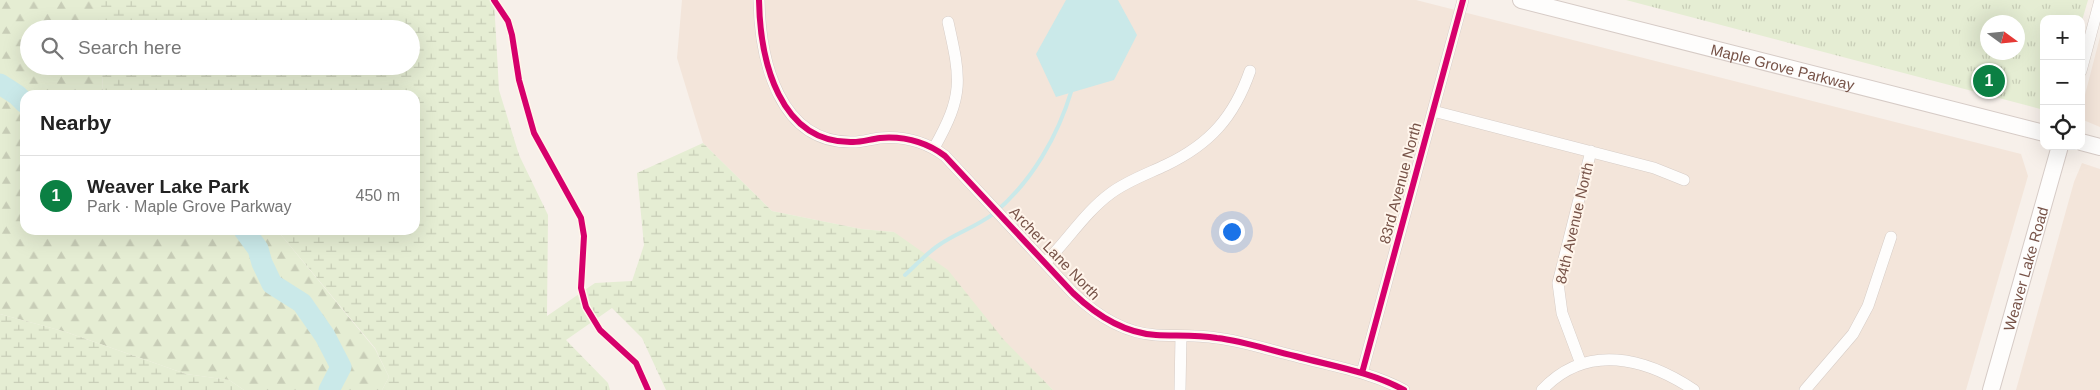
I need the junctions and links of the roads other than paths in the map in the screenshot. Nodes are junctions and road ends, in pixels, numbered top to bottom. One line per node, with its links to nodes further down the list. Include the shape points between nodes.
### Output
1 (759, 0): 12 (street, Archer Lane North, via 762,40 769,69 781,99 804,128 836,141 899,138)
2 (1463, 0): 8 (street, 83rd Avenue North)
3 (1521, 0): 9 (main road, Maple Grove Parkway)
4 (2100, 0): 6 (street)
5 (948, 22): 12 (street, via 958,90 954,109)
6 (2084, 60)
7 (1250, 71): 17 (street, via 1237,104 1212,135 1193,151 1112,193 1091,211)
8 (1433, 111): 14 (street); 20 (street, 83rd Avenue North)
9 (2040, 132)
10 (2085, 143): 11 (main road)
11 (2100, 147)
12 (934, 148): 17 (street, Archer Lane North)
13 (2059, 150): 26 (main road, Weaver Lake Road)
14 (1591, 151): 15 (street, via 1654,168); 19 (street, 84th Avenue North, via 1558,283 1562,312)
15 (1684, 180)
16 (1891, 236): 25 (street, via 1868,306 1853,334)
17 (1045, 263): 18 (street, Archer Lane North, via 1090,309 1110,322 1153,335)
18 (1181, 336): 20 (street, Archer Lane North, via 1230,340); 21 (street)
19 (1581, 364): 23 (street); 24 (street, via 1619,360 1638,362 1670,375)
20 (1362, 373): 22 (street, Archer Lane North)
21 (1180, 390)
22 (1404, 390)
23 (1542, 390)
24 (1694, 390)
25 (1805, 390)
26 (1991, 390)

